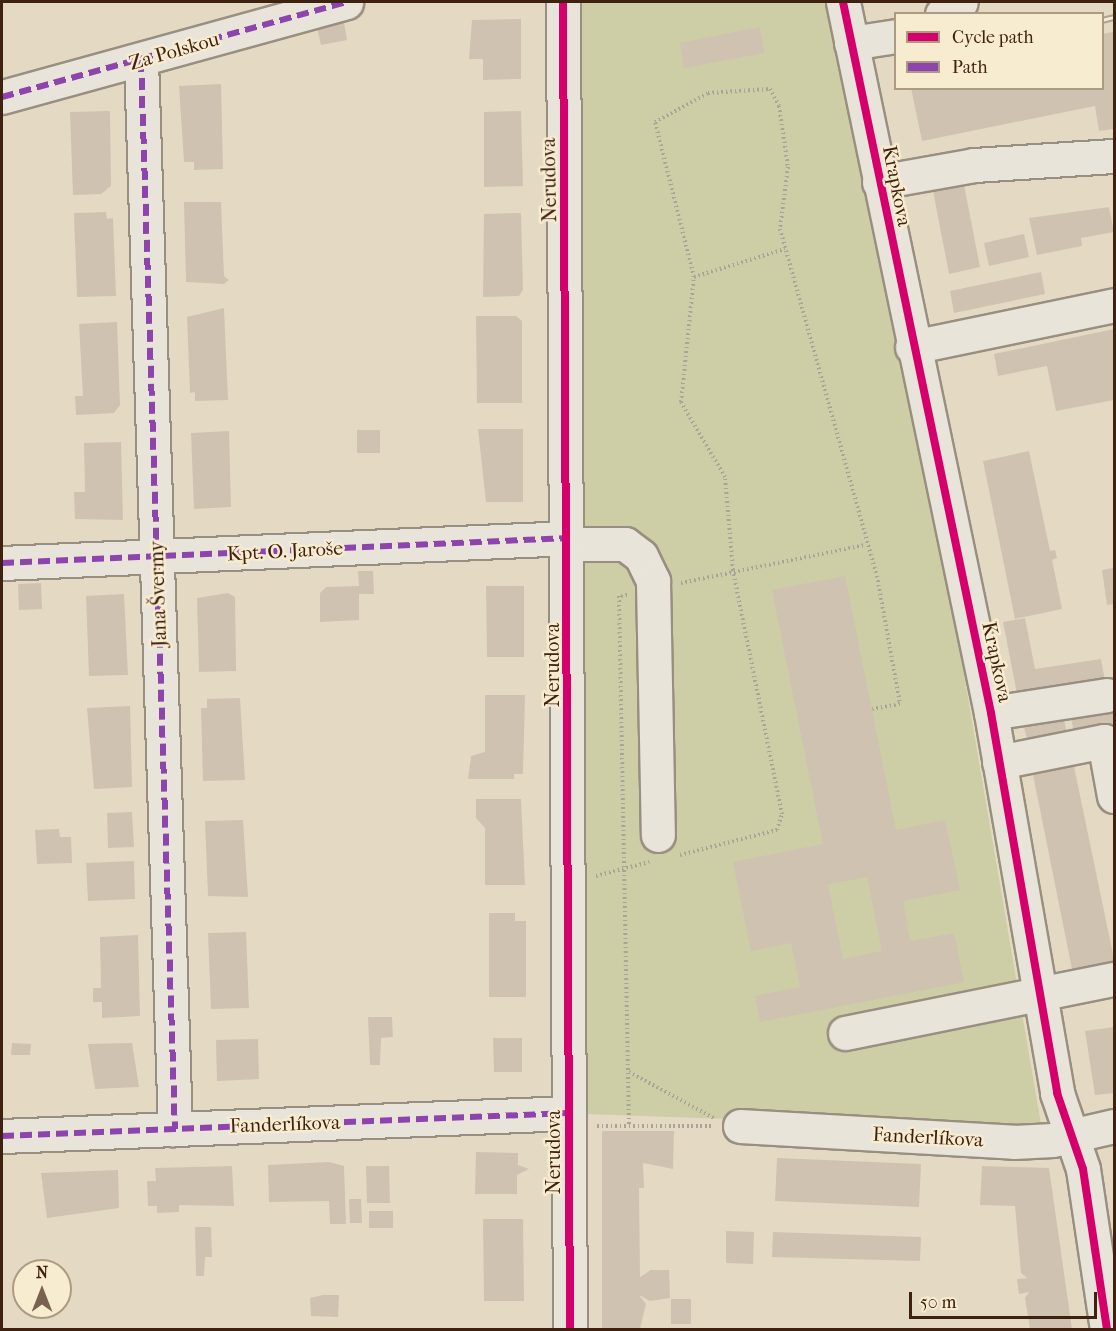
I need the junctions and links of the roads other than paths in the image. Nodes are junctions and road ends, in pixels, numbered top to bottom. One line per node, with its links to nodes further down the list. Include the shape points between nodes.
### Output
1 (346, 2): 8 (street, Za Polskou)
2 (563, 2): 14 (street, Nerudova)
3 (843, 2): 7 (street, Krapkova)
4 (961, 2): 5 (street)
5 (945, 12)
6 (894, 36): 7 (street)
7 (851, 43): 11 (street, Krapkova)
8 (141, 60): 9 (street, Za Polskou); 15 (street, Jana Švermy)
9 (2, 97)
10 (1114, 156): 11 (street, via 974,165)
11 (879, 182): 13 (street, Krapkova)
12 (1114, 305): 13 (street)
13 (912, 347): 18 (street, Krapkova)
14 (569, 541): 15 (street, Kpt. O. Jaroše); 21 (street, Kpt. O. Jaroše, via 625,544 642,556 653,581); 25 (street, Nerudova)
15 (157, 556): 16 (street, Kpt. O. Jaroše); 28 (street, Jana Švermy)
16 (2, 563)
17 (1107, 695): 18 (street)
18 (991, 713): 19 (street, Krapkova)
19 (999, 762): 20 (street, via 1104,741); 23 (street, Krapkova)
20 (1114, 796)
21 (662, 851)
22 (1114, 980): 23 (street)
23 (1040, 991): 24 (street); 30 (street, Krapkova, via 1060,1107)
24 (845, 1033)
25 (569, 1119): 28 (street, Fanderlíkova); 32 (street, Nerudova)
26 (734, 1126): 30 (street, Fanderlíkova, via 1014,1142)
27 (1114, 1126): 30 (street, Fanderlíkova)
28 (175, 1129): 29 (street, Fanderlíkova)
29 (2, 1136)
30 (1072, 1136): 31 (street, Krapkova)
31 (1104, 1236): 33 (street, Krapkova)
32 (570, 1329)
33 (1107, 1329)

